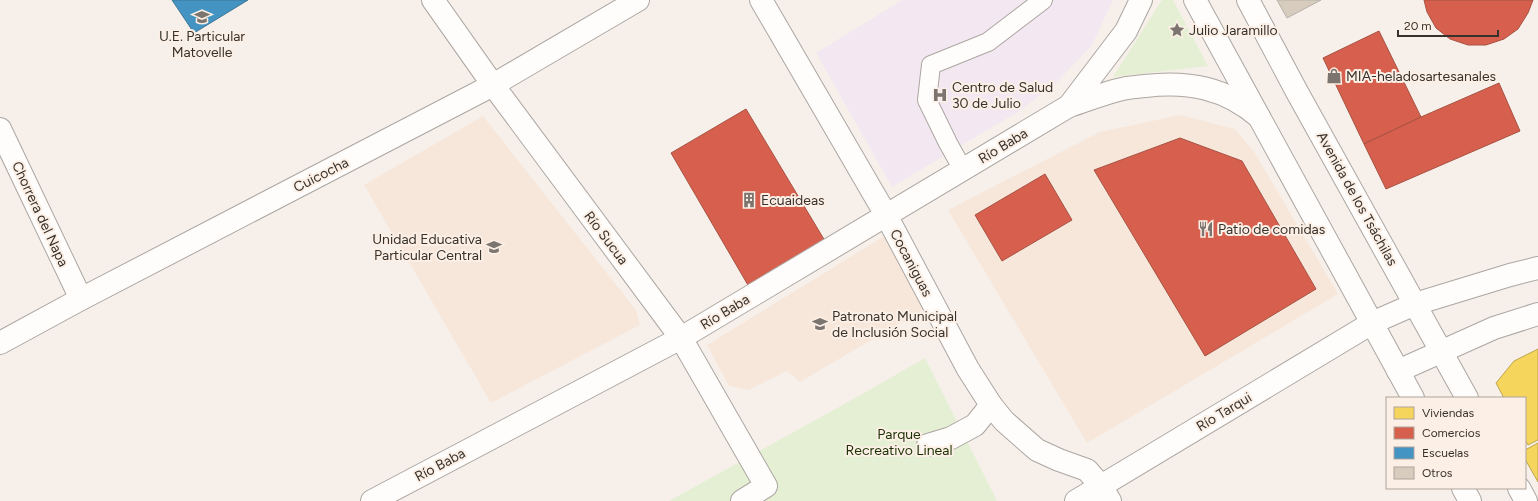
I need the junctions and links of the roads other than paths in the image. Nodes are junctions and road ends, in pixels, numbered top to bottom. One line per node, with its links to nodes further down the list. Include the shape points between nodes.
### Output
1 (433, 0): 8 (street, Río Sucua)
2 (638, 0): 8 (street, Cuicocha)
3 (761, 0): 13 (street, Cocaniguas)
4 (1043, 0): 12 (lane, via 988,42 931,65 927,100)
5 (1141, 0): 9 (street, Río Baba, via 1126,31)
6 (1195, 0): 10 (street)
7 (1248, 0): 16 (street, Avenida de los Tsáchilas)
8 (493, 85): 15 (street, Cuicocha); 19 (street, Río Sucua)
9 (1069, 106): 10 (street, Río Baba, via 1120,89 1182,84 1233,98); 12 (street, Río Baba)
10 (1259, 118): 18 (street)
11 (0, 129): 15 (street, Chorrera del Napa)
12 (963, 170): 13 (street, Río Baba)
13 (886, 215): 19 (street, Río Baba); 25 (street, Cocaniguas, via 968,369)
14 (1538, 268): 16 (street, Río Tarqui)
15 (81, 299): 20 (street, Cuicocha)
16 (1415, 304): 18 (street, Río Tarqui); 21 (street, Avenida de los Tsáchilas)
17 (1538, 314): 21 (street, via 1494,328)
18 (1372, 323): 22 (street); 29 (street, Río Tarqui)
19 (681, 338): 30 (street, Río Baba); 31 (street, Río Sucua, via 766,486)
20 (0, 343)
21 (1440, 351): 22 (street); 24 (street, Avenida de los Tsáchilas)
22 (1398, 371): 23 (street)
23 (1412, 397)
24 (1466, 397)
25 (991, 405): 26 (street, via 975,425 952,438); 29 (street, Cocaniguas, via 1004,421 1037,450 1087,470)
26 (928, 445)
27 (1464, 489): 33 (street)
28 (1520, 489): 34 (street)
29 (1106, 493): 32 (street, Río Tarqui)
30 (372, 501)
31 (742, 501)
32 (1076, 501)
33 (1470, 501)
34 (1526, 501)

